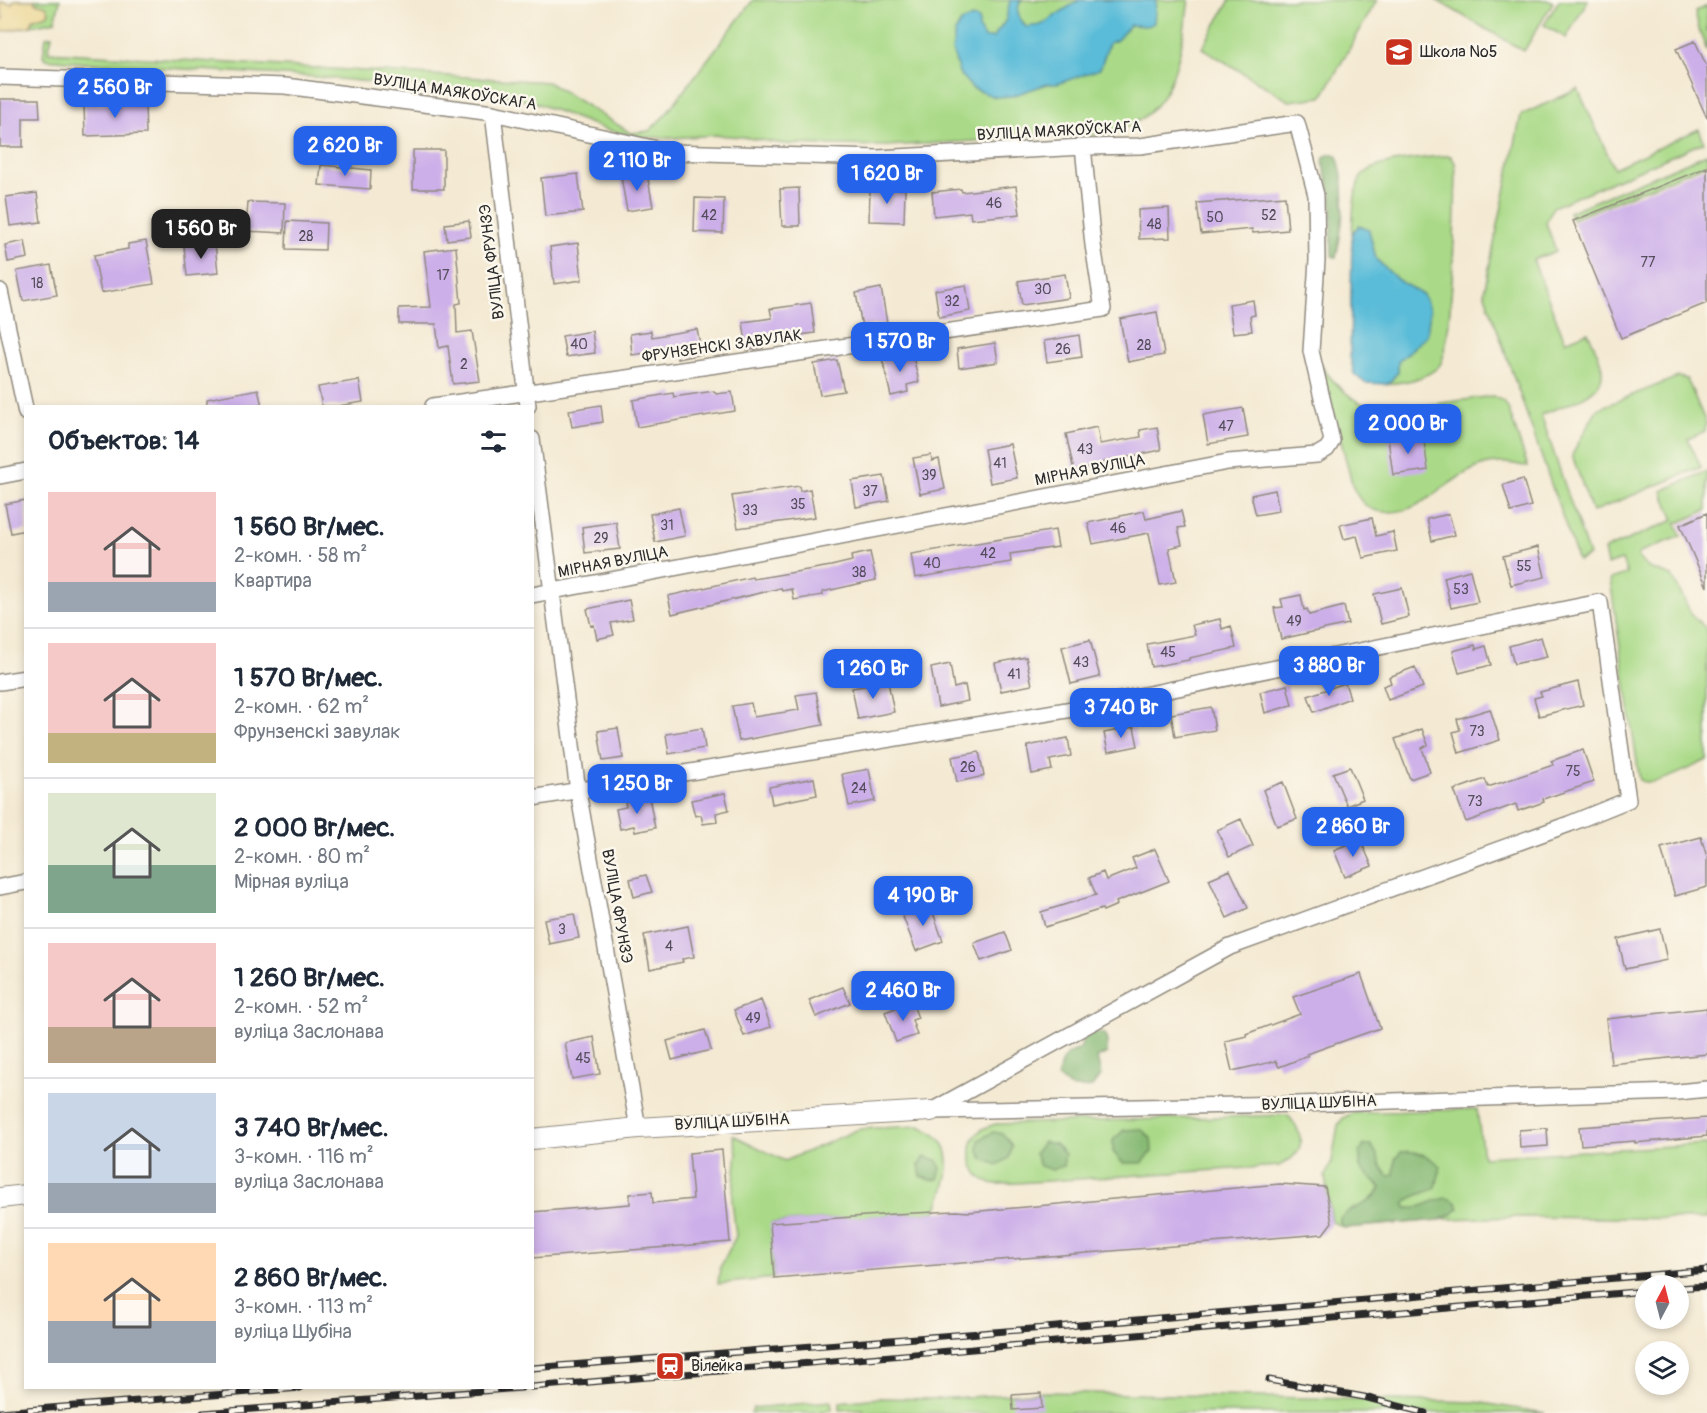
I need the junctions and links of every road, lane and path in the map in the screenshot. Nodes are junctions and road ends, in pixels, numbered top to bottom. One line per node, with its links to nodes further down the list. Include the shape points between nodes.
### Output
1 (0, 77): 2 (street, ВУЛІЦА МАЯКОЎСКАГА, via 285,86)
2 (493, 113): 4 (street, ВУЛІЦА МАЯКОЎСКАГА, via 671,152 878,158); 6 (street, ВУЛІЦА ФРУНЗЭ)
3 (1297, 123): 4 (street, ВУЛІЦА МАЯКОЎСКАГА, via 1140,146); 12 (street, МІРНАЯ ВУЛІЦА, via 1316,195 1317,260 1311,351 1332,441 1317,455 1228,462)
4 (1083, 147): 6 (street, ФРУНЗЕНСКІ ЗАВУЛАК, via 1102,309)
5 (0, 291): 7 (street)
6 (527, 399): 8 (street, ФРУНЗЕНСКІ ЗАВУЛАК)
7 (24, 405)
8 (446, 405)
9 (534, 453): 12 (street, ВУЛІЦА ФРУНЗЭ)
10 (24, 471): 11 (street)
11 (0, 476)
12 (553, 591): 13 (street, МІРНАЯ ВУЛІЦА); 16 (street, ВУЛІЦА ФРУНЗЭ)
13 (534, 595)
14 (24, 678): 15 (street)
15 (0, 682)
16 (578, 791): 17 (street); 21 (street, ВУЛІЦА ШУБІНА, via 1085,706 1600,602 1628,800 1230,947); 22 (street, ВУЛІЦА ФРУНЗЭ)
17 (534, 798)
18 (24, 882): 19 (street)
19 (0, 887)
20 (1707, 1089): 21 (street, ВУЛІЦА ШУБІНА, via 1297,1104)
21 (931, 1111): 22 (street, ВУЛІЦА ШУБІНА)
22 (639, 1128): 23 (street, ВУЛІЦА ШУБІНА)
23 (534, 1139)
24 (24, 1195): 25 (street)
25 (0, 1198)

